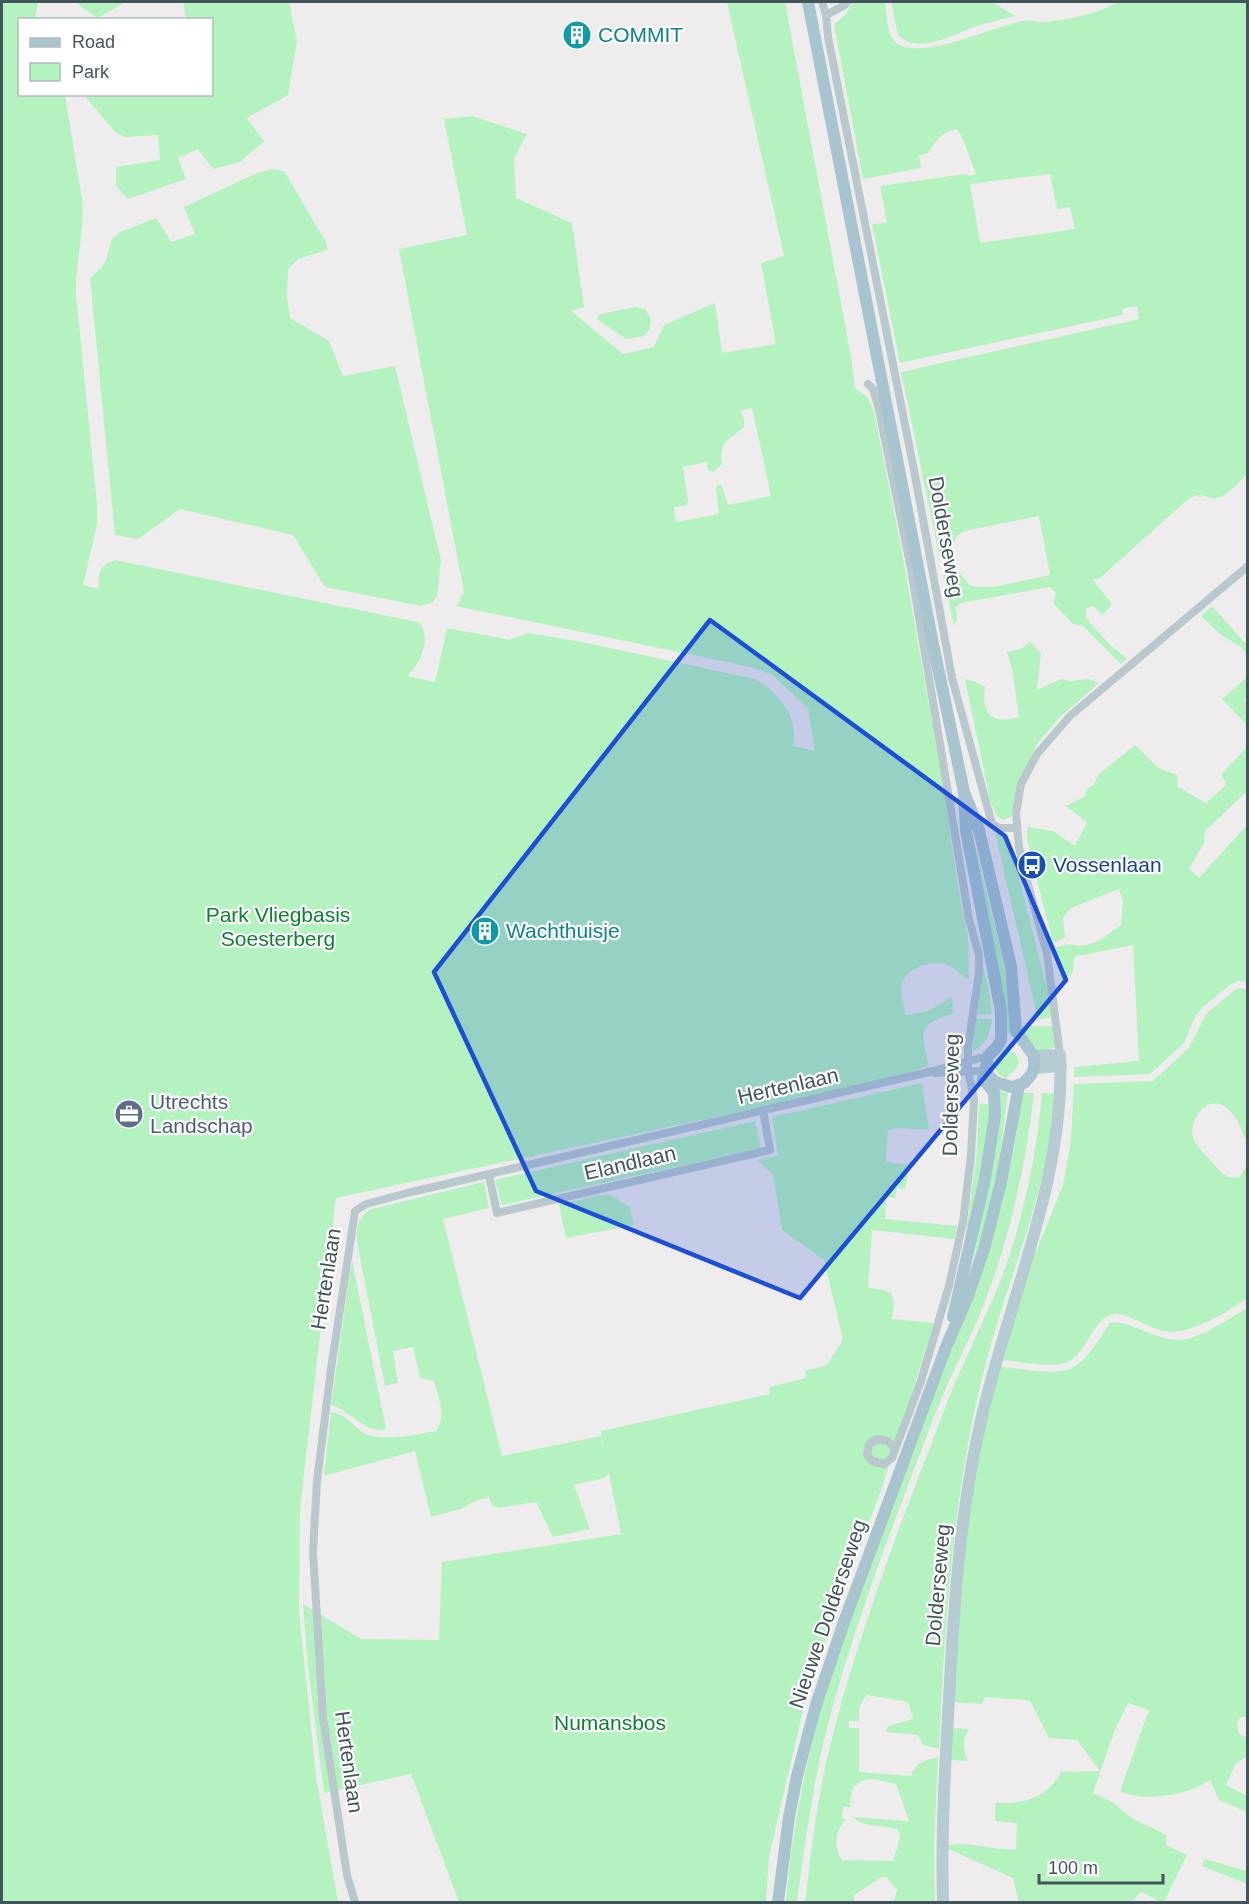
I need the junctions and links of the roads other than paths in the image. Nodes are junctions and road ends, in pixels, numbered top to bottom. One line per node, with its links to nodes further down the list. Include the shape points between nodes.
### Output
1 (808, 2): 7 (main road, Dolderseweg)
2 (822, 2): 4 (street, Dolderseweg)
3 (847, 2): 4 (street)
4 (826, 15): 8 (street, Dolderseweg, via 952,678 992,824)
5 (868, 384): 12 (street, Dolderseweg, via 879,410 911,569 969,919 979,955)
6 (1248, 566): 8 (street, via 1052,734 1021,784)
7 (964, 792): 9 (main road, Dolderseweg, via 966,831 998,1002); 11 (main road, Dolderseweg, via 979,830 1011,966 1016,1031)
8 (1016, 828): 13 (street, Dolderseweg, via 1047,954)
9 (998, 1041): 10 (main road); 11 (main road, via 1016,1044); 14 (main road)
10 (980, 1058): 12 (street, Hertenlaan); 14 (main road)
11 (1032, 1059): 13 (main road); 16 (main road, via 1028,1079)
12 (967, 1060): 14 (street, Dolderseweg); 15 (street, Hertenlaan)
13 (1060, 1061): 23 (main road, Dolderseweg, via 1061,1091 1054,1146 982,1417 962,1528 945,1772)
14 (978, 1071): 15 (street, Hertenlaan); 16 (main road, via 995,1082); 19 (main road, Nieuwe Dolderseweg, via 994,1092 996,1102 985,1179); 20 (street, Dolderseweg, via 963,1222 936,1334)
15 (929, 1072): 17 (street, Hertenlaan)
16 (1015, 1086): 19 (main road, Nieuwe Dolderseweg, via 1013,1122 992,1222 968,1296)
17 (763, 1110): 18 (street, Hertenlaan); 18 (street, Elandlaan, via 770,1150 497,1213)
18 (489, 1175): 21 (street, Hertenlaan, via 366,1204 355,1211 317,1481 313,1552 323,1718 347,1875)
19 (946, 1347): 22 (main road, Nieuwe Dolderseweg, via 816,1705 789,1817)
20 (894, 1448)
21 (355, 1902)
22 (778, 1902)
23 (943, 1902)

